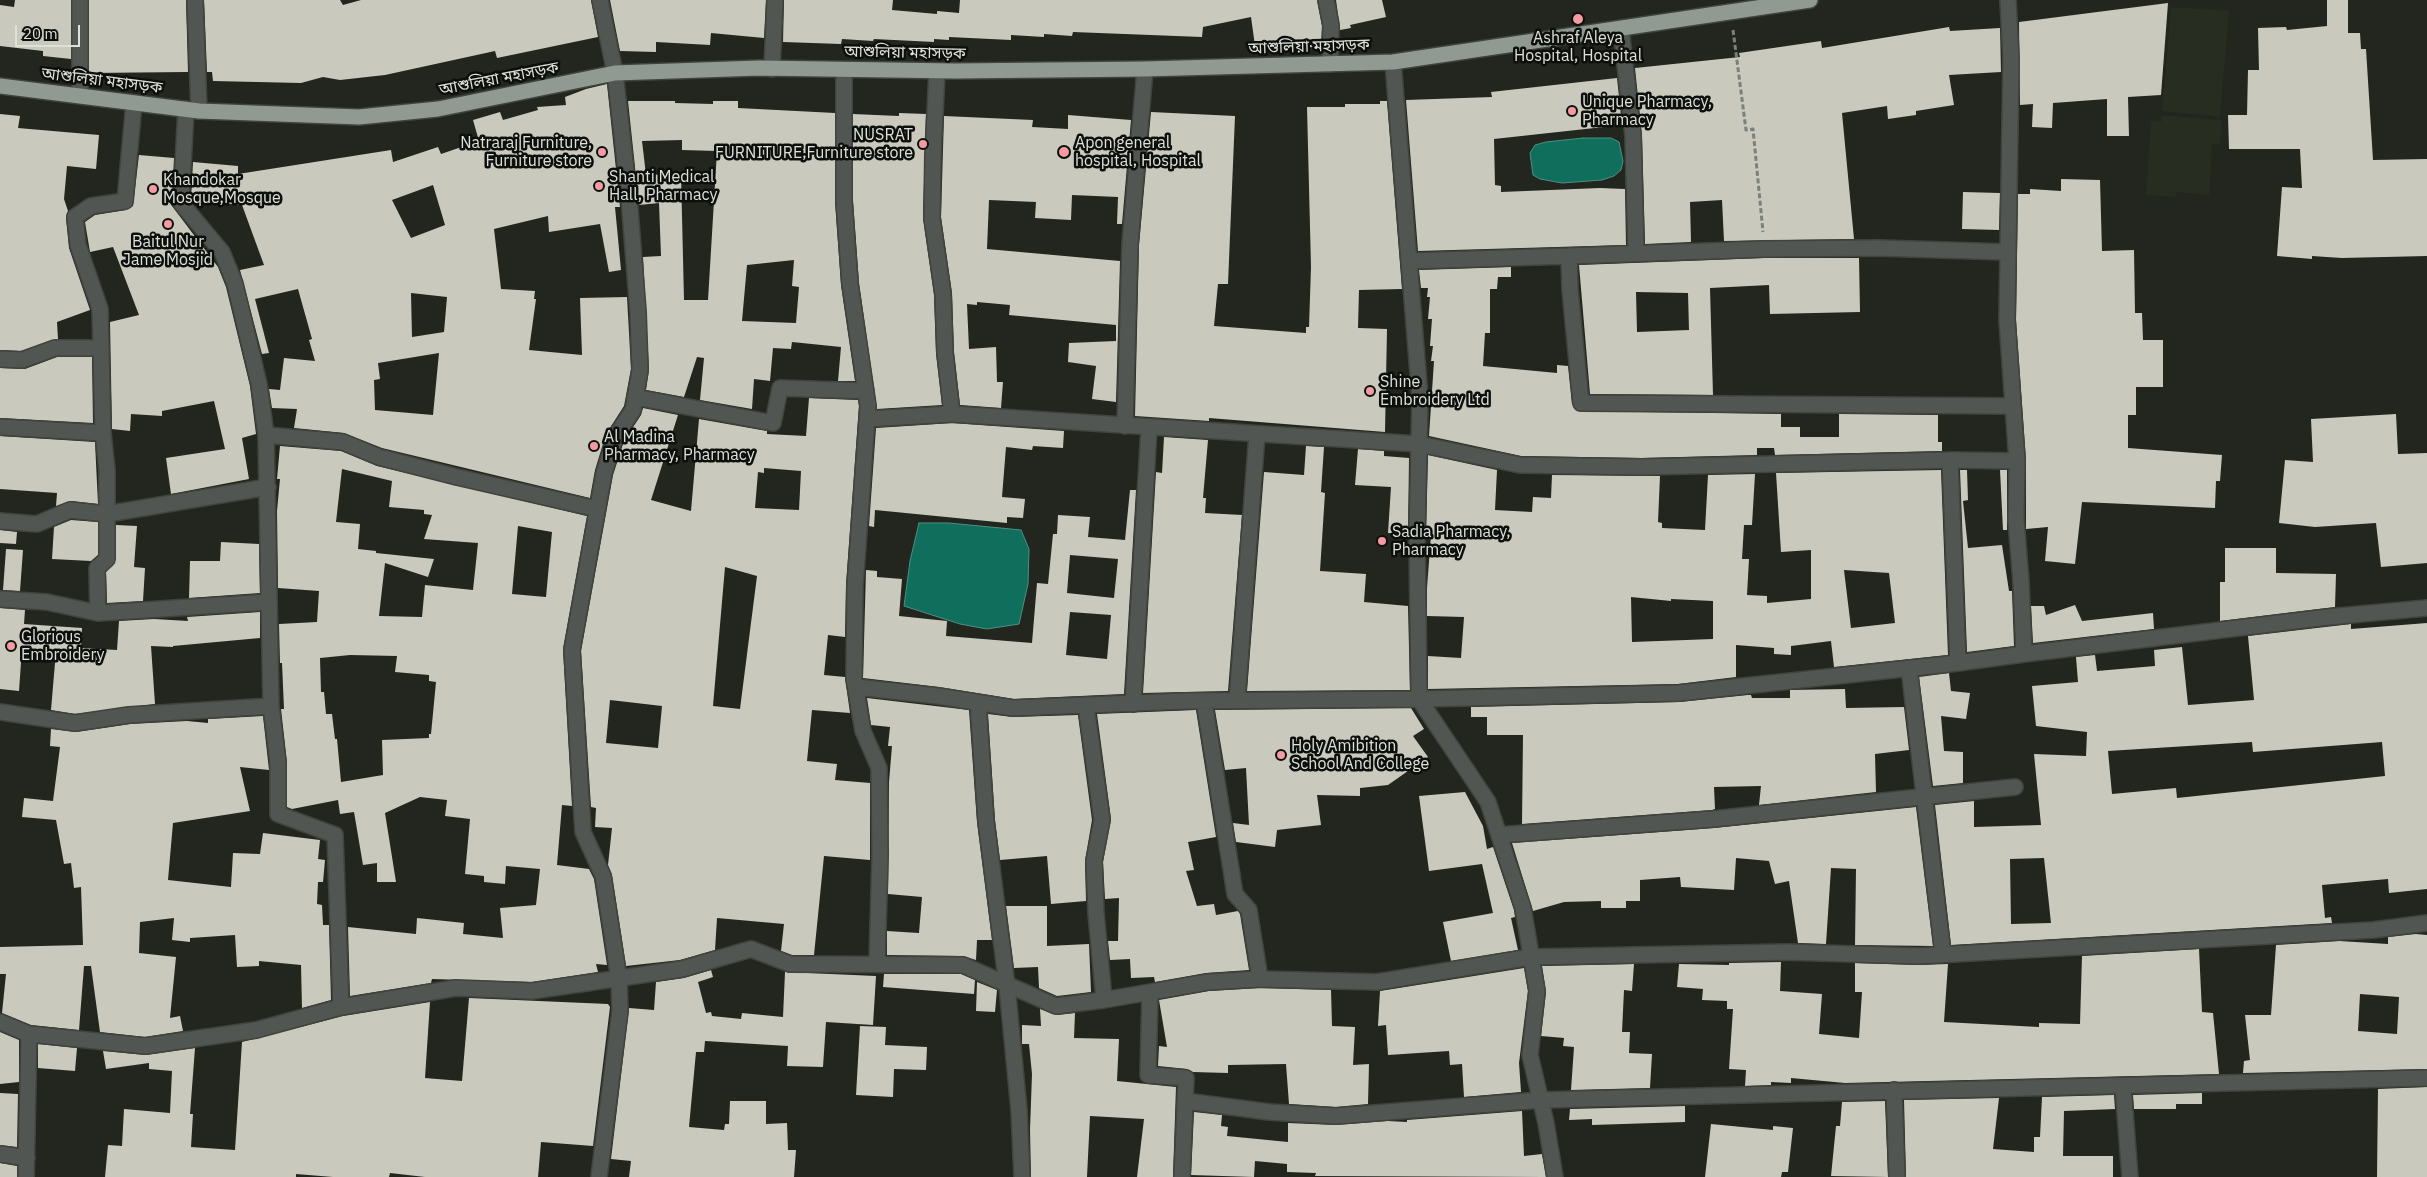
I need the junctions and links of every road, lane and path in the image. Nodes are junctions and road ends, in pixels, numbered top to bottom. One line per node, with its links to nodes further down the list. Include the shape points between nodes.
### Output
1 (80, 0): 18 (street)
2 (195, 0): 20 (street)
3 (600, 0): 16 (street)
4 (775, 0): 12 (street)
5 (1326, 0): 11 (street, via 1331,25)
6 (1810, 0): 8 (highway, আশুলিয়া মহাসড়ক)
7 (2008, 0): 22 (street, via 2011,59)
8 (1730, 12): 9 (highway, আশুলিয়া মহাসড়ক); 21 (path, via 1746,130 1753,129)
9 (1621, 29): 10 (highway, আশুলিয়া মহাসড়ক); 23 (street, via 1633,136)
10 (1393, 62): 11 (highway, আশুলিয়া মহাসড়ক); 25 (street)
11 (1330, 64): 13 (highway, আশুলিয়া মহাসড়ক)
12 (772, 68): 14 (highway, আশুলিয়া মহাসড়ক); 16 (highway, আশুলিয়া মহাসড়ক)
13 (1145, 69): 15 (highway, আশুলিয়া মহাসড়ক); 33 (street, via 1130,244)
14 (844, 70): 15 (highway, আশুলিয়া মহাসড়ক); 28 (street, via 844,201 850,284)
15 (937, 71): 31 (street, via 932,218 943,294)
16 (615, 74): 20 (highway, আশুলিয়া মহাসড়ক, via 438,109 359,117); 29 (street, via 638,312 640,370)
17 (0, 86): 18 (highway, আশুলিয়া মহাসড়ক)
18 (80, 96): 19 (highway, আশুলিয়া মহাসড়ক)
19 (134, 103): 20 (highway, আশুলিয়া মহাসড়ক); 26 (street, via 125,201 91,206 76,217 78,245 100,309)
20 (193, 110): 37 (street, via 181,203 222,252 235,284 259,384)
21 (1764, 249): 22 (street); 23 (street)
22 (2008, 252): 30 (street, via 2007,320)
23 (1636, 253): 24 (street)
24 (1569, 256): 25 (street); 30 (street, via 1581,403)
25 (1409, 261): 39 (street, via 1420,398)
26 (101, 348): 27 (street, via 55,348 22,360); 36 (street)
27 (0, 359)
28 (866, 392): 29 (street, via 780,388 773,423); 32 (street)
29 (635, 397): 43 (street, via 633,410 615,437)
30 (2013, 406): 41 (street)
31 (952, 414): 32 (street); 33 (street)
32 (867, 418): 53 (street, via 855,586)
33 (1125, 426): 35 (street)
34 (0, 427): 36 (street)
35 (1149, 428): 38 (street); 58 (street)
36 (104, 433): 44 (street)
37 (266, 434): 42 (street); 43 (street, via 343,442 405,464)
38 (1258, 434): 39 (street); 56 (street)
39 (1419, 444): 40 (street, via 1520,464 1642,467); 54 (street)
40 (1950, 460): 41 (street); 51 (street)
41 (2017, 461): 50 (street, via 2016,520)
42 (268, 487): 44 (street); 47 (street)
43 (597, 509): 69 (street, via 572,650 583,832 603,876)
44 (107, 514): 45 (street, via 70,510 37,524); 49 (street, via 107,559 97,568)
45 (0, 521)
46 (0, 599): 49 (street, via 47,602)
47 (269, 602): 49 (street); 59 (street)
48 (2427, 608): 50 (street)
49 (98, 614)
50 (2024, 654): 51 (street)
51 (1958, 664): 52 (street)
52 (1909, 668): 54 (street, via 1679,693); 63 (street)
53 (856, 687): 57 (street); 68 (street, via 863,731 879,768)
54 (1419, 699): 56 (street); 64 (street, via 1488,802)
55 (1204, 701): 56 (street); 58 (street); 70 (street, via 1235,894 1249,910)
56 (1237, 701)
57 (978, 703): 60 (street, via 1013,708); 71 (street, via 986,821)
58 (1133, 704): 60 (street)
59 (271, 706): 61 (street, via 129,715 76,722); 74 (street, via 278,763 278,814 335,835)
60 (1086, 706): 73 (street, via 1102,820 1094,861)
61 (0, 712)
62 (2014, 787): 63 (street)
63 (1924, 797): 64 (street, via 1712,819); 66 (street)
64 (1499, 835): 67 (street, via 1523,908)
65 (2427, 924): 66 (street, via 2372,930)
66 (1943, 954): 67 (street, via 1787,952)
67 (1531, 957): 70 (street, via 1377,982); 80 (street, via 1537,990 1530,1055)
68 (877, 964): 69 (street, via 790,964 751,949 682,969); 71 (street, via 963,965)
69 (619, 979): 74 (street, via 532,991 456,988); 85 (street, via 620,1011)
70 (1260, 979): 72 (street, via 1208,982)
71 (1007, 986): 73 (street, via 1056,1006); 86 (street)
72 (1150, 992): 73 (street); 81 (street, via 1148,1075 1186,1078)
73 (1104, 1000)
74 (340, 1007): 76 (street, via 256,1030 145,1046)
75 (1, 1023): 76 (street)
76 (29, 1034): 83 (street)
77 (2427, 1078): 78 (street)
78 (2123, 1086): 79 (street); 90 (street)
79 (1894, 1090): 80 (street); 89 (street)
80 (1541, 1100): 81 (street, via 1336,1116 1269,1112); 88 (street)
81 (1185, 1101): 87 (street)
82 (0, 1154): 83 (street)
83 (27, 1158): 84 (street)
84 (26, 1177)
85 (600, 1177)
86 (1022, 1177)
87 (1182, 1177)
88 (1555, 1177)
89 (1897, 1177)
90 (2130, 1177)

